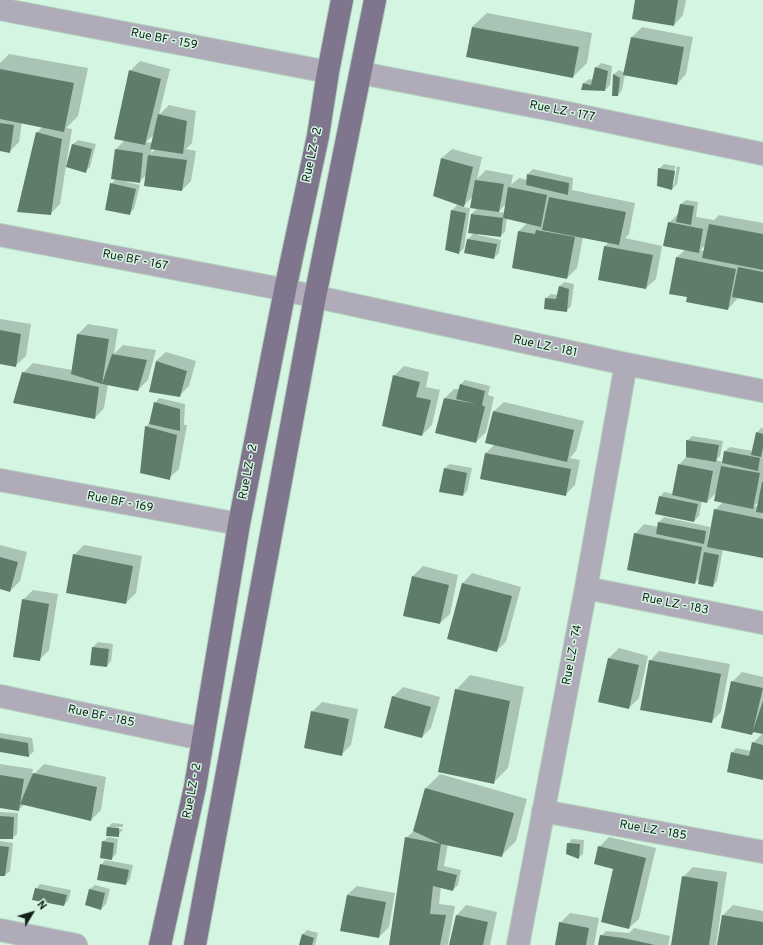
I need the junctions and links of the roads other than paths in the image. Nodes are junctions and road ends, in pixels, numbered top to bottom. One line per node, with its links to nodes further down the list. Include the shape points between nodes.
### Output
1 (342, 0): 5 (main road, Rue LZ - 2)
2 (375, 0): 6 (main road)
3 (0, 8): 4 (street, Rue BF - 159)
4 (55, 9): 5 (street, Rue BF - 159)
5 (328, 72): 9 (main road, Rue LZ - 2, via 318,136)
6 (361, 73): 7 (street, Rue LZ - 177); 10 (main road)
7 (763, 154)
8 (0, 235): 9 (street, Rue BF - 167)
9 (278, 288): 10 (street, Rue BF - 167); 14 (main road, Rue LZ - 2)
10 (321, 298): 11 (street, Rue LZ - 181); 24 (main road)
11 (626, 364): 12 (street, Rue LZ - 181); 15 (street, Rue LZ - 74)
12 (763, 390)
13 (0, 480): 14 (street, Rue BF - 169)
14 (239, 524): 18 (main road, Rue LZ - 2)
15 (586, 588): 16 (street, Rue LZ - 183); 19 (street, Rue LZ - 74)
16 (763, 623)
17 (0, 696): 18 (street, Rue BF - 185)
18 (203, 737): 23 (main road, Rue LZ - 2)
19 (543, 811): 20 (street, Rue LZ - 185); 25 (street, Rue LZ - 74)
20 (763, 852)
21 (0, 930): 22 (street)
22 (76, 945)
23 (160, 945)
24 (195, 945)
25 (518, 945)

